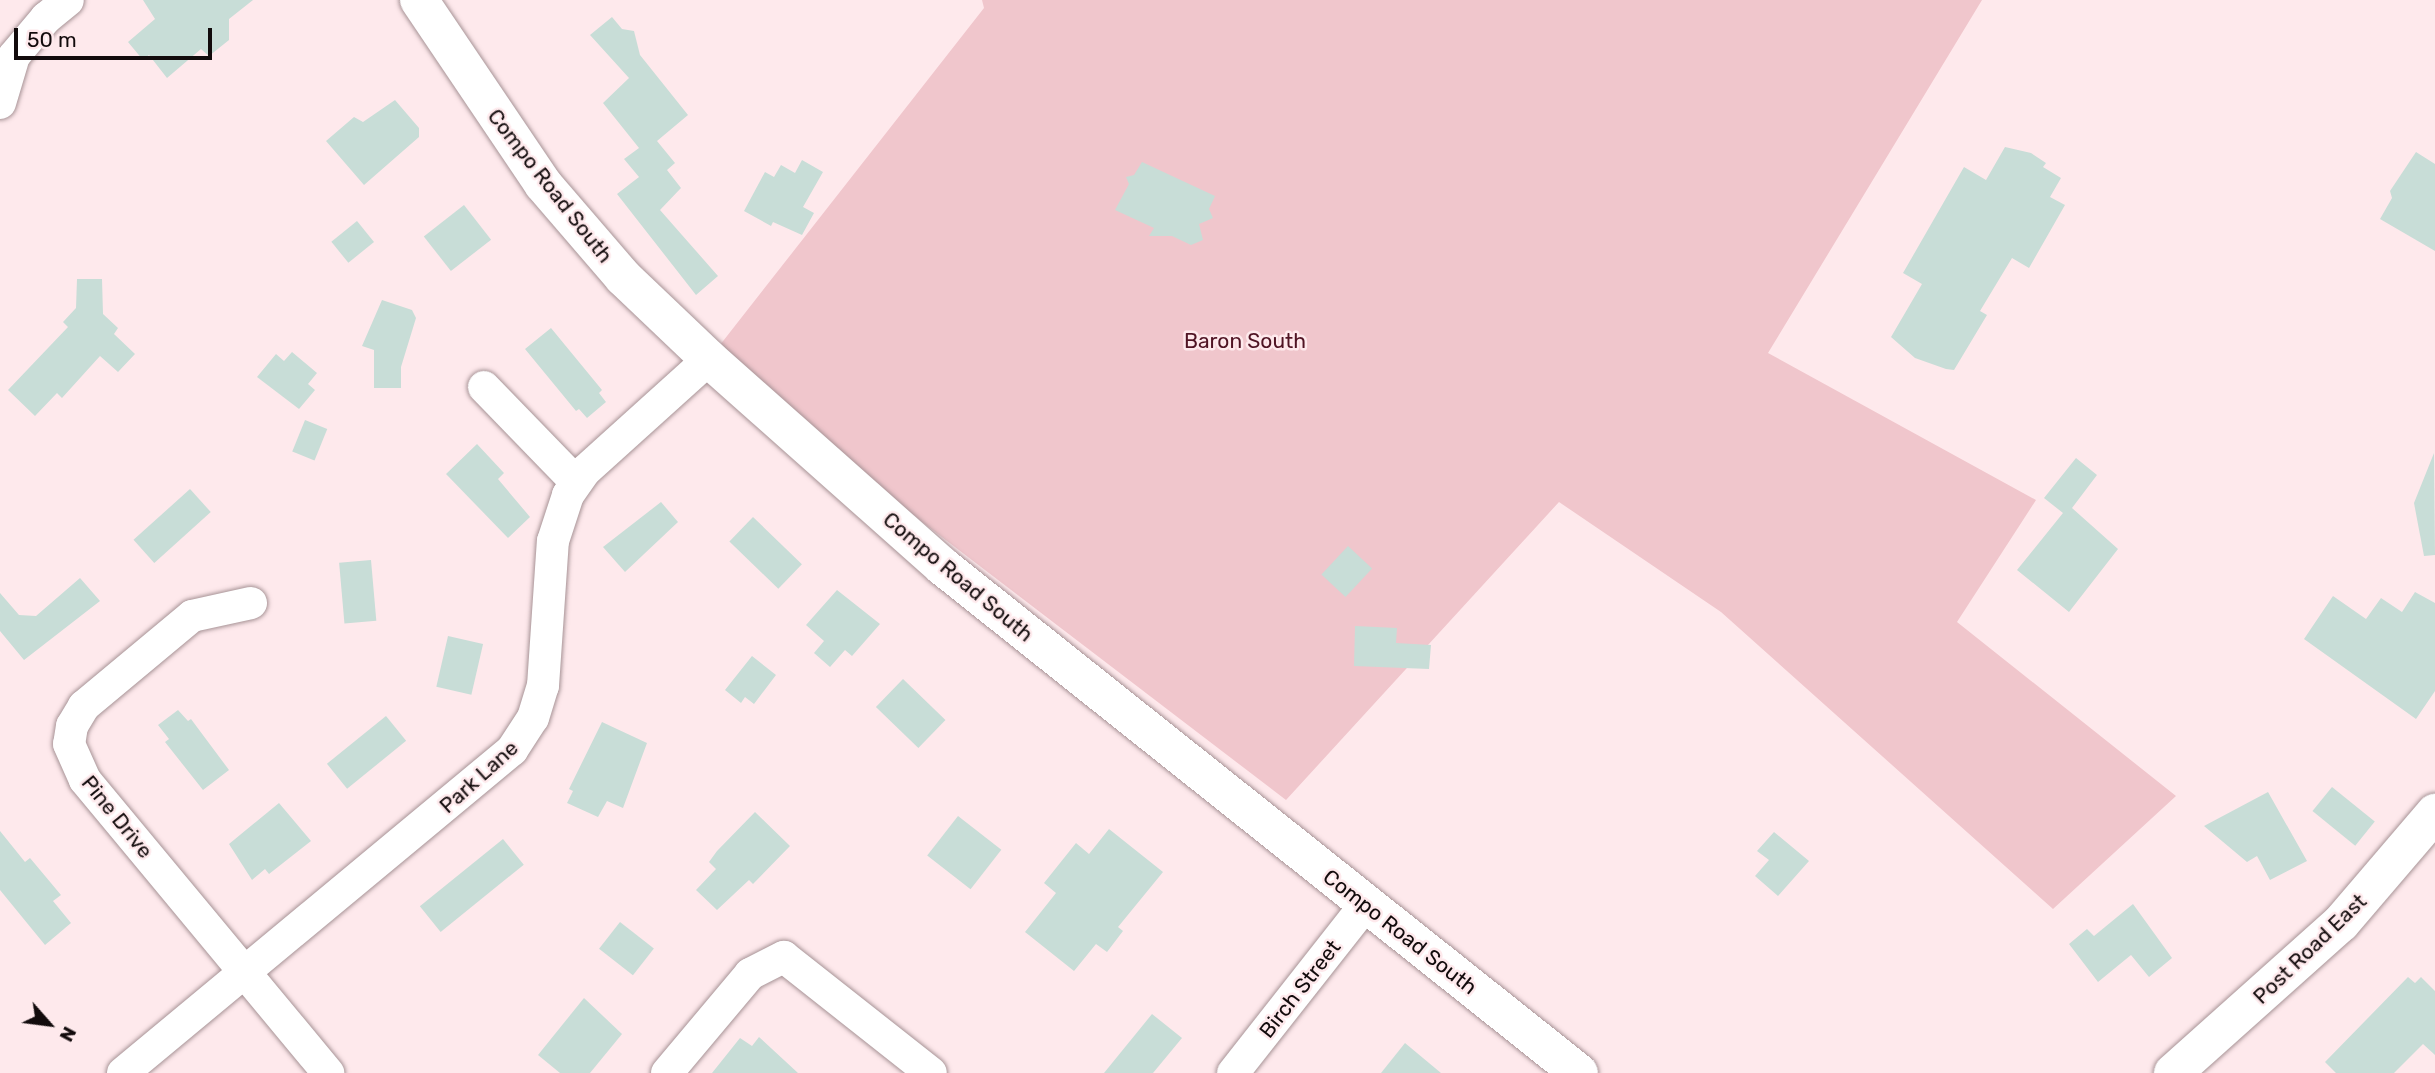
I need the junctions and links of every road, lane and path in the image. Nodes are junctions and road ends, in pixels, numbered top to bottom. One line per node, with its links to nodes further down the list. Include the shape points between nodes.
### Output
1 (68, 0): 3 (street, via 14,56)
2 (419, 0): 4 (main road, Compo Road South, via 543,184 623,277)
3 (0, 103)
4 (709, 359): 6 (street, Park Lane); 9 (main road, Compo Road South, via 942,566)
5 (484, 387): 6 (street)
6 (576, 482): 10 (street, Park Lane, via 554,541 543,686 521,740 481,780)
7 (251, 603): 10 (street, Pine Drive, via 192,616 84,706 72,726 69,744 85,780)
8 (2435, 813): 17 (main road, Post Road East, via 2384,878 2332,931)
9 (1366, 905): 15 (street, Birch Street); 16 (main road, Compo Road South)
10 (244, 973): 11 (street, Park Lane); 12 (street, Pine Drive)
11 (123, 1073)
12 (328, 1073)
13 (667, 1073): 14 (street, via 750,974 784,957)
14 (931, 1073)
15 (1233, 1073)
16 (1578, 1073)
17 (2173, 1073)

